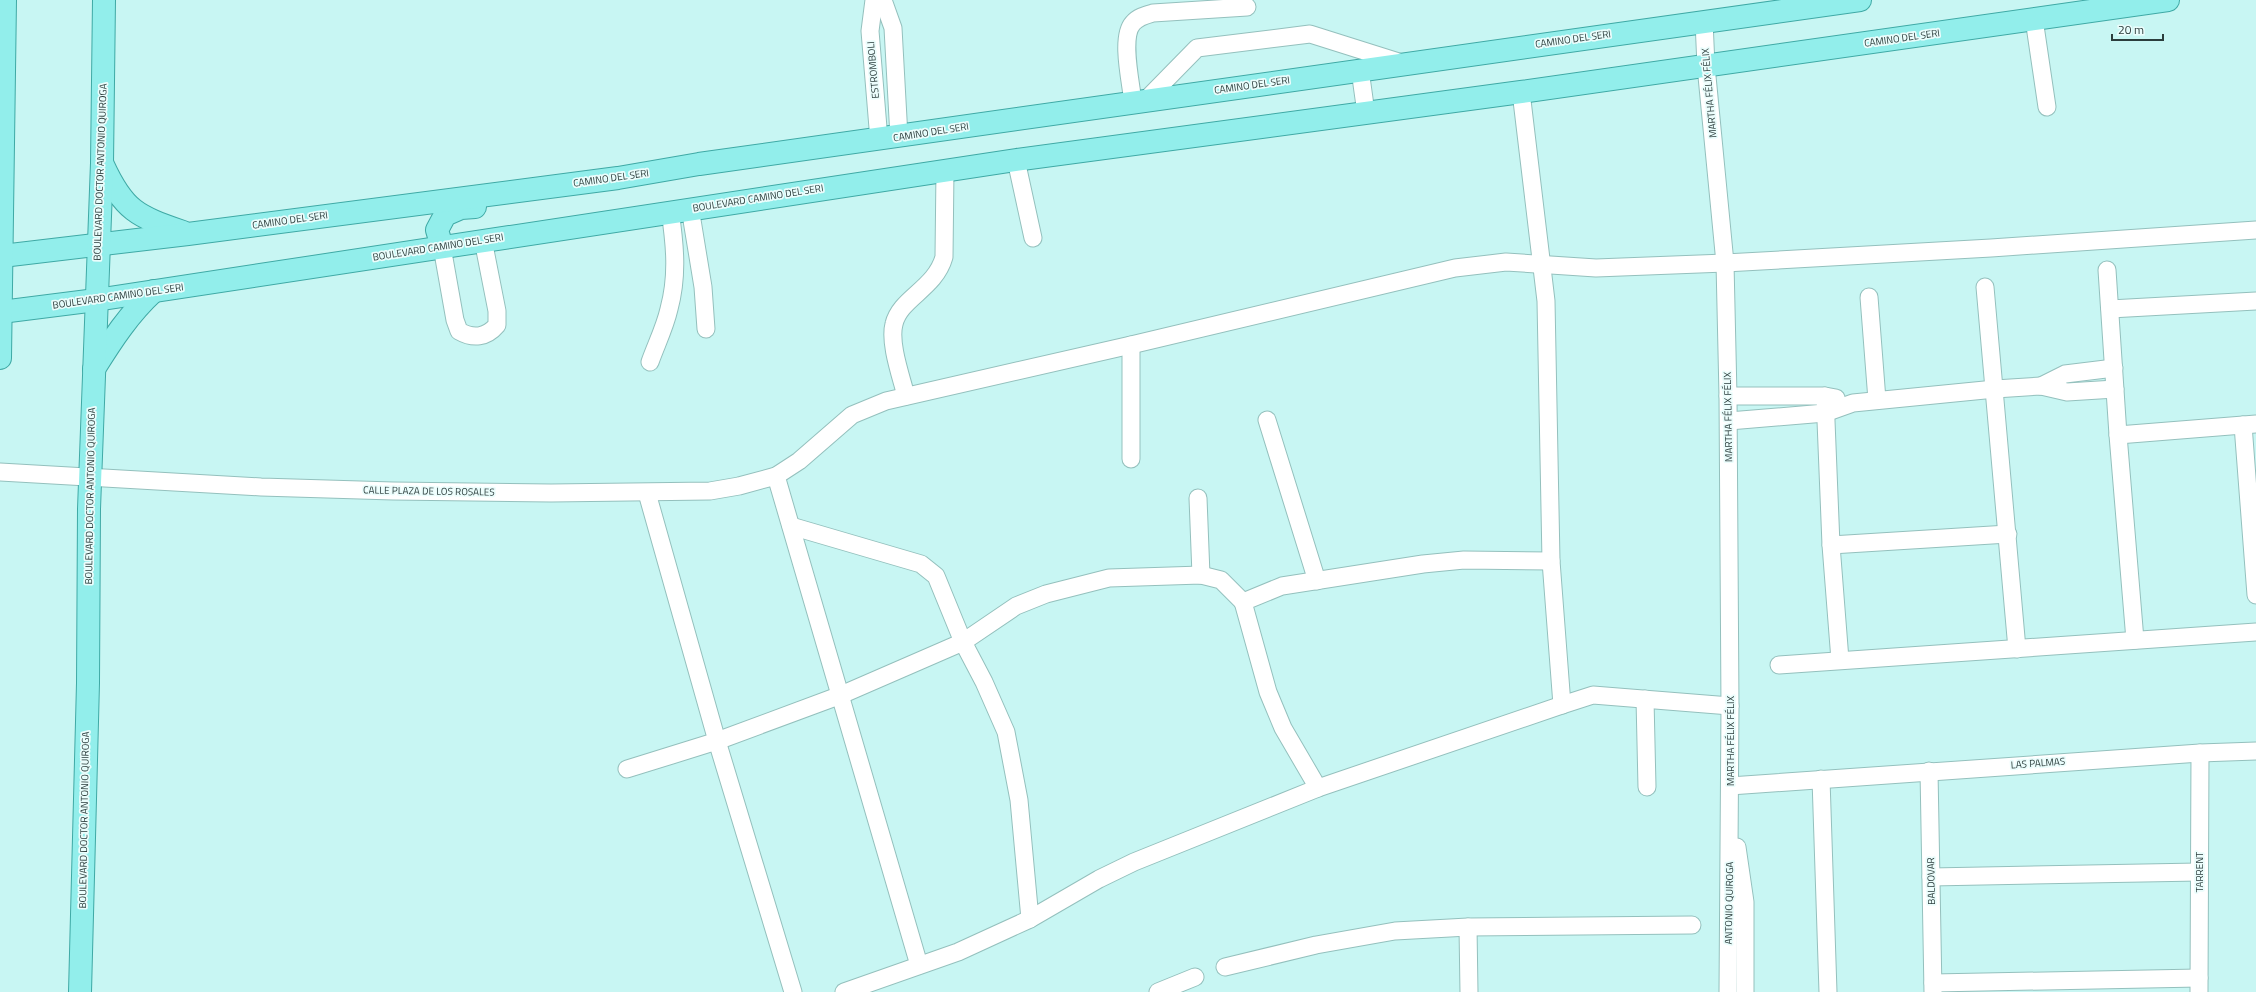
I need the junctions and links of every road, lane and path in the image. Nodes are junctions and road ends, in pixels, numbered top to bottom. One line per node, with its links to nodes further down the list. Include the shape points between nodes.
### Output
1 (5, 0): 32 (main road)
2 (104, 0): 21 (main road, BOULEVARD DOCTOR ANTONIO QUIROGA)
3 (874, 0): 11 (street, ESTROMBOLI)
4 (883, 0): 10 (street)
5 (1860, 0): 9 (main road, CAMINO DEL SERI)
6 (2168, 0): 8 (main road, CAMINO DEL SERI)
7 (1247, 7): 16 (street, via 1153,13 1142,16 1132,23 1126,51)
8 (2034, 19): 13 (main road, CAMINO DEL SERI); 17 (street)
9 (1704, 21): 12 (main road, CAMINO DEL SERI); 13 (street, MARTHA FÉLIX FÉLIX)
10 (893, 28): 11 (street); 19 (street)
11 (870, 31): 19 (street, ESTROMBOLI)
12 (1403, 63): 14 (main road, CAMINO DEL SERI); 16 (street, via 1310,34 1197,48)
13 (1706, 66): 15 (main road, CAMINO DEL SERI); 34 (street, MARTHA FÉLIX FÉLIX)
14 (1360, 70): 16 (main road, CAMINO DEL SERI); 18 (street)
15 (1520, 92): 18 (main road, CAMINO DEL SERI); 33 (street)
16 (1140, 101): 19 (main road, CAMINO DEL SERI)
17 (2048, 107)
18 (1366, 113): 20 (main road, CAMINO DEL SERI)
19 (889, 138): 23 (main road, CAMINO DEL SERI, via 699,164)
20 (1016, 160): 22 (main road, CAMINO DEL SERI); 28 (street)
21 (102, 163): 27 (main road, via 115,190 127,205 154,222); 30 (main road, BOULEVARD DOCTOR ANTONIO QUIROGA)
22 (945, 170): 24 (main road, CAMINO DEL SERI); 52 (street, via 944,257 940,270 933,280 904,306 894,323 894,343)
23 (618, 178): 27 (main road, CAMINO DEL SERI); 31 (main road, via 573,195 461,208 444,215 439,225 437,230)
24 (876, 180): 25 (main road, BOULEVARD CAMINO DEL SERI)
25 (680, 210): 29 (main road, BOULEVARD CAMINO DEL SERI); 43 (street, via 703,287); 46 (street, via 675,244 675,276 669,310)
26 (2256, 230): 34 (street, CALLE PLAZA DE LOS ROSALES)
27 (188, 234): 30 (main road, CAMINO DEL SERI)
28 (1033, 238)
29 (483, 240): 31 (main road, BOULEVARD CAMINO DEL SERI); 31 (street, via 497,311 497,325 490,334 470,337 459,331)
30 (98, 244): 32 (main road, CAMINO DEL SERI); 39 (main road, BOULEVARD DOCTOR ANTONIO QUIROGA)
31 (442, 247): 37 (main road, BOULEVARD CAMINO DEL SERI)
32 (2, 256): 42 (main road)
33 (1540, 263): 34 (street, CALLE PLAZA DE LOS ROSALES, via 1596,268); 44 (street, CALLE PLAZA DE LOS ROSALES, via 1506,262 1455,268); 71 (street, via 1548,333)
34 (1725, 263): 53 (street, MARTHA FÉLIX FÉLIX)
35 (2108, 270): 41 (street)
36 (1985, 287): 50 (street)
37 (154, 291): 39 (main road, BOULEVARD CAMINO DEL SERI); 48 (main road, via 118,330)
38 (1869, 296): 55 (street)
39 (96, 300): 42 (main road, BOULEVARD CAMINO DEL SERI); 48 (main road, BOULEVARD DOCTOR ANTONIO QUIROGA)
40 (2256, 301): 41 (street)
41 (2110, 309): 47 (street)
42 (1, 313): 45 (main road)
43 (706, 329)
44 (1131, 345): 52 (street, CALLE PLAZA DE LOS ROSALES); 62 (street)
45 (0, 358)
46 (650, 362)
47 (2114, 368): 49 (street, via 2065,374); 51 (street)
48 (94, 370): 65 (main road, BOULEVARD DOCTOR ANTONIO QUIROGA)
49 (2042, 386): 50 (street); 51 (street, via 2067,392)
50 (1995, 389): 55 (street); 69 (street)
51 (2115, 389): 61 (street)
52 (906, 396): 64 (street, CALLE PLAZA DE LOS ROSALES, via 868,407 852,415 799,461)
53 (1728, 396): 54 (street); 59 (street, MARTHA FÉLIX FÉLIX)
54 (1825, 396): 56 (street); 57 (street)
55 (1877, 400): 56 (street)
56 (1853, 403): 57 (street)
57 (1825, 413): 59 (street); 70 (street)
58 (1267, 420): 73 (street)
59 (1728, 421): 85 (street, MARTHA FÉLIX FÉLIX)
60 (2250, 425): 61 (street); 74 (street)
61 (2118, 435): 77 (street)
62 (1131, 459)
63 (0, 472): 65 (street, CALLE PLAZA DE LOS ROSALES)
64 (776, 476): 66 (street, CALLE PLAZA DE LOS ROSALES, via 739,486 710,490); 68 (street)
65 (90, 477): 66 (street, CALLE PLAZA DE LOS ROSALES, via 261,487 393,491); 106 (main road, BOULEVARD DOCTOR ANTONIO QUIROGA)
66 (647, 493): 86 (street)
67 (1198, 498): 72 (street)
68 (791, 526): 78 (street, via 921,564 936,576); 82 (street)
69 (2008, 534): 70 (street); 79 (street)
70 (1831, 545): 80 (street)
71 (1551, 561): 73 (street, via 1464,560); 84 (street)
72 (1201, 575): 75 (street, via 1221,580); 78 (street, via 1124,576 1046,594 1016,606)
73 (1317, 581): 75 (street, via 1272,589)
74 (2256, 595)
75 (1243, 602): 94 (street, via 1268,692 1283,728)
76 (2256, 632): 77 (street)
77 (2135, 640): 79 (street)
78 (963, 642): 82 (street); 98 (street, via 1006,732 1019,800)
79 (2017, 649): 80 (street)
80 (1840, 660): 81 (street)
81 (1779, 665)
82 (841, 695): 86 (street); 101 (street)
83 (1645, 699): 84 (street, via 1593,695); 85 (street); 93 (street)
84 (1562, 705): 94 (street)
85 (1730, 706): 92 (street, MARTHA FÉLIX FÉLIX)
86 (717, 741): 89 (street); 107 (street)
87 (2256, 751): 88 (street, LAS PALMAS)
88 (2200, 752): 90 (street, LAS PALMAS); 96 (street, TARRENT)
89 (627, 769)
90 (1929, 771): 91 (street, LAS PALMAS); 97 (street, BALDOVAR)
91 (1821, 778): 92 (street, LAS PALMAS); 113 (street)
92 (1730, 786): 95 (street, MARTHA FÉLIX FÉLIX)
93 (1647, 787)
94 (1318, 788): 98 (street, via 1134,862)
95 (1730, 813): 111 (street, ANTONIO QUIROGA); 112 (street, via 1745,902)
96 (2199, 872): 97 (street); 104 (street, TARRENT)
97 (1931, 877): 105 (street, BALDOVAR)
98 (1030, 918): 101 (street, via 958,952)
99 (1692, 925): 100 (street)
100 (1468, 928): 102 (street, via 1395,932 1316,945); 110 (street)
101 (919, 965): 108 (street)
102 (1225, 967)
103 (1195, 977): 109 (street)
104 (2199, 985): 105 (street)
105 (1933, 988)
106 (80, 992)
107 (793, 992)
108 (844, 992)
109 (1158, 992)
110 (1469, 992)
111 (1728, 992)
112 (1745, 992)
113 (1828, 992)

